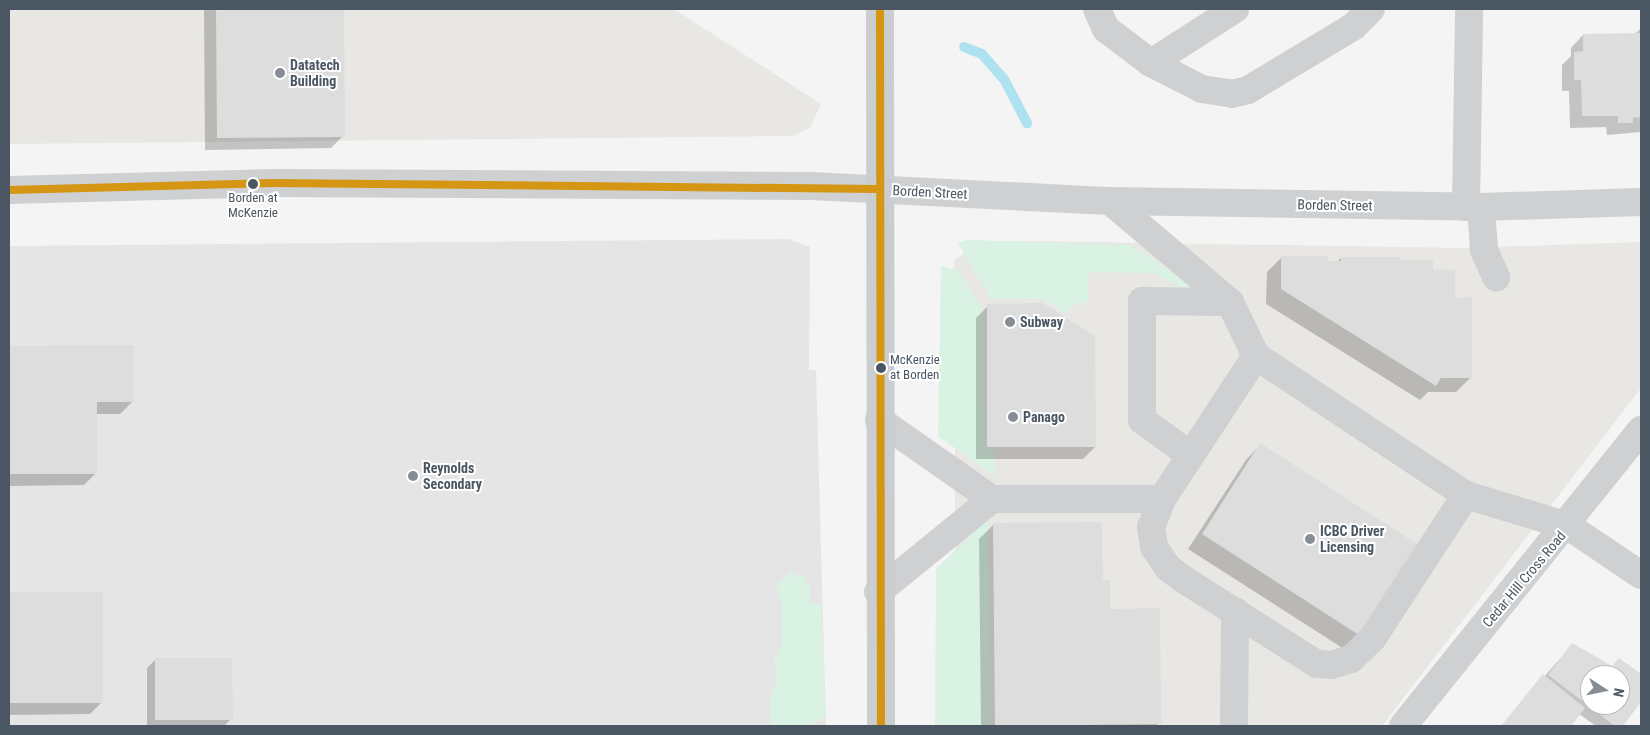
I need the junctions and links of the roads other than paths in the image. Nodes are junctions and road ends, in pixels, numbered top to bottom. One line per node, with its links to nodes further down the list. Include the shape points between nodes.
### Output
1 (880, 9): 7 (main road)
2 (1097, 9): 6 (street, via 1106,29)
3 (1235, 9): 6 (street)
4 (1371, 9): 6 (street, via 1354,26 1248,90 1232,94 1202,89)
5 (1469, 9): 11 (street)
6 (1151, 63)
7 (878, 189): 8 (street, Borden Street, via 273,183); 9 (street, Borden Street); 15 (main road)
8 (9, 190)
9 (1110, 201): 11 (street, Borden Street); 13 (street)
10 (1641, 202): 11 (street, Borden Street)
11 (1474, 207): 12 (street, via 1484,250)
12 (1496, 277)
13 (1230, 302): 14 (street); 17 (street, via 1142,302 1142,420)
14 (1256, 356): 17 (street); 18 (street)
15 (878, 420): 19 (street); 23 (main road)
16 (1641, 430): 21 (street, Cedar Hill Cross Road)
17 (1190, 455): 20 (street)
18 (1466, 495): 21 (street); 24 (street, via 1372,639 1351,659 1317,664)
19 (992, 499): 20 (street); 23 (street)
20 (1162, 499): 24 (street, via 1151,527 1154,547 1168,568)
21 (1568, 526): 22 (street); 27 (street, Cedar Hill Cross Road)
22 (1641, 575)
23 (878, 592): 25 (main road)
24 (1235, 611): 26 (street)
25 (881, 726)
26 (1234, 726)
27 (1403, 726)

